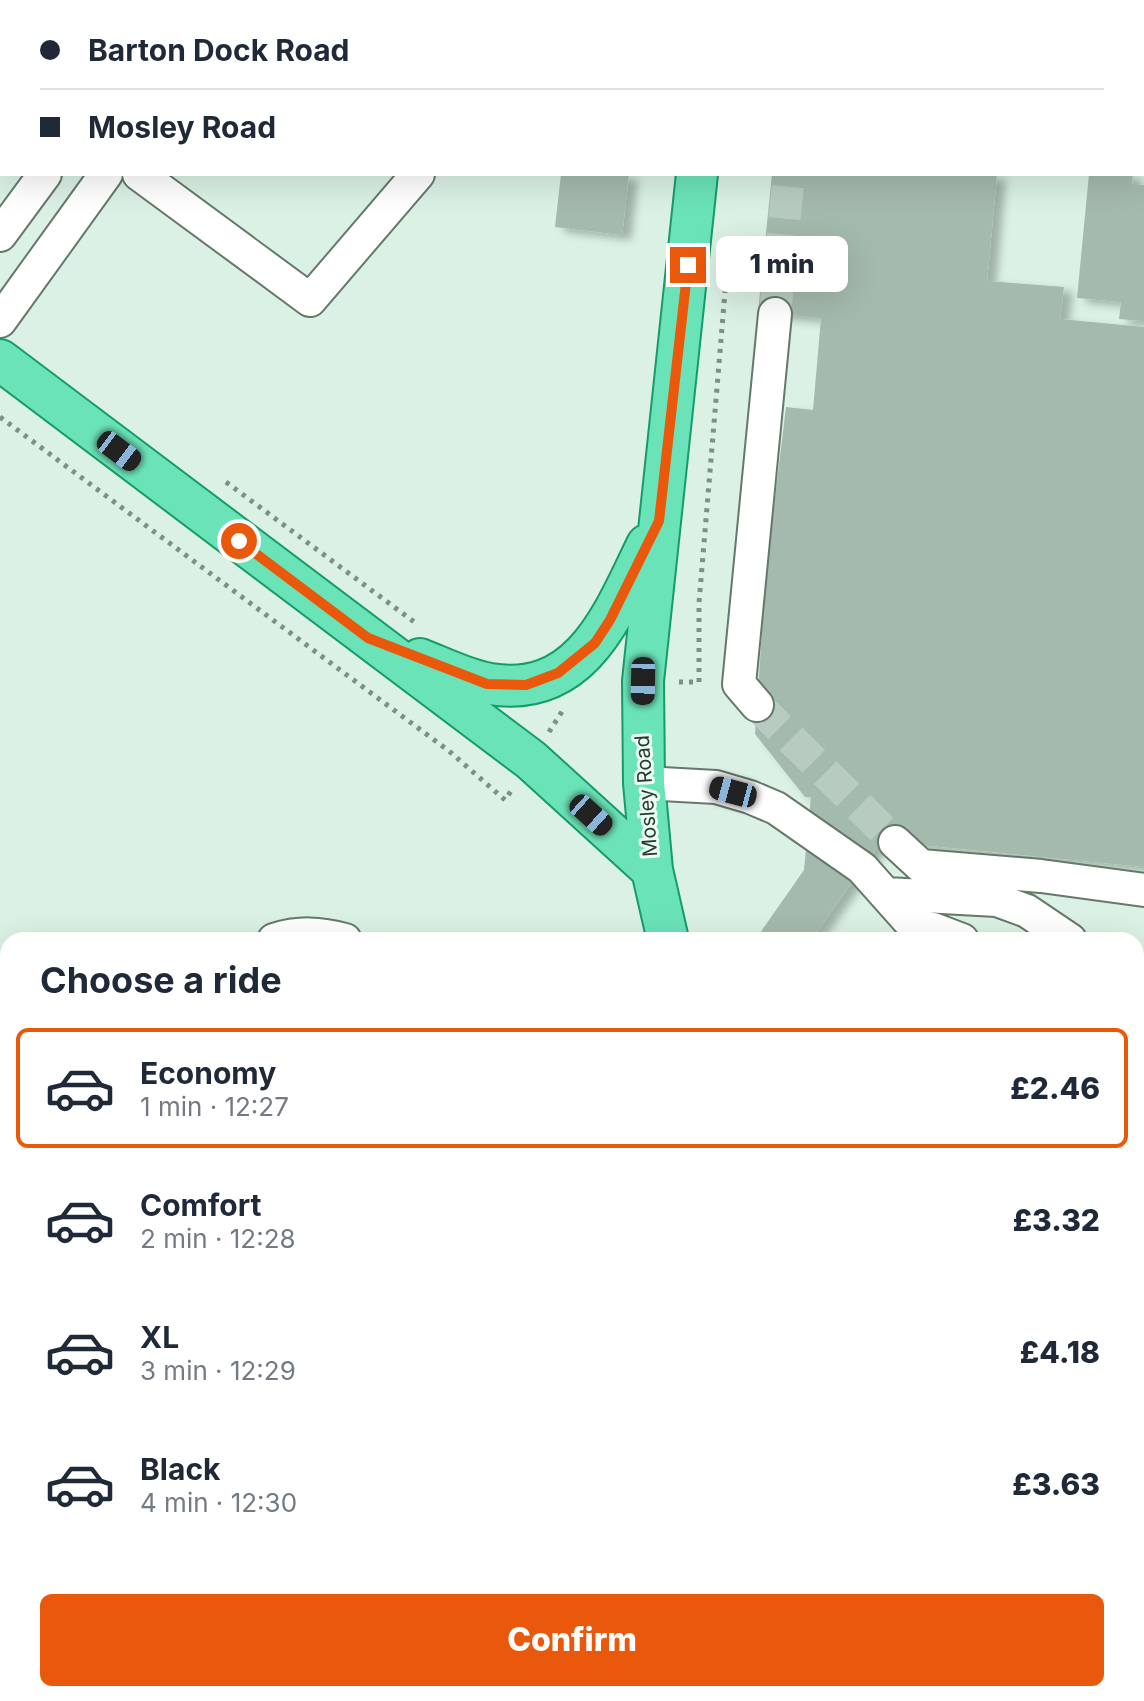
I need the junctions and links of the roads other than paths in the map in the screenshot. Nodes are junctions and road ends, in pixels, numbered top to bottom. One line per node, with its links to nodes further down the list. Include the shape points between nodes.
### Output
1 (44, 176): 6 (street)
2 (105, 176): 8 (street)
3 (142, 176): 4 (street, via 310,300)
4 (416, 176)
5 (697, 176): 10 (main road, Mosley Road)
6 (0, 235)
7 (775, 314): 12 (street, via 739,684)
8 (0, 321)
9 (0, 360): 11 (main road)
10 (659, 521): 11 (main road, via 595,643 540,681 487,684); 13 (main road, Mosley Road, via 643,681)
11 (368, 638): 15 (main road, via 531,760)
12 (757, 705)
13 (644, 783): 15 (main road, Mosley Road); 17 (street, via 716,787 763,802 835,847)
14 (895, 842): 16 (street, via 921,866)
15 (652, 870): 18 (main road, Mosley Road)
16 (1144, 890)
17 (887, 894): 19 (street); 20 (street, via 1005,902)
18 (666, 932)
19 (919, 932)
20 (1058, 932)

